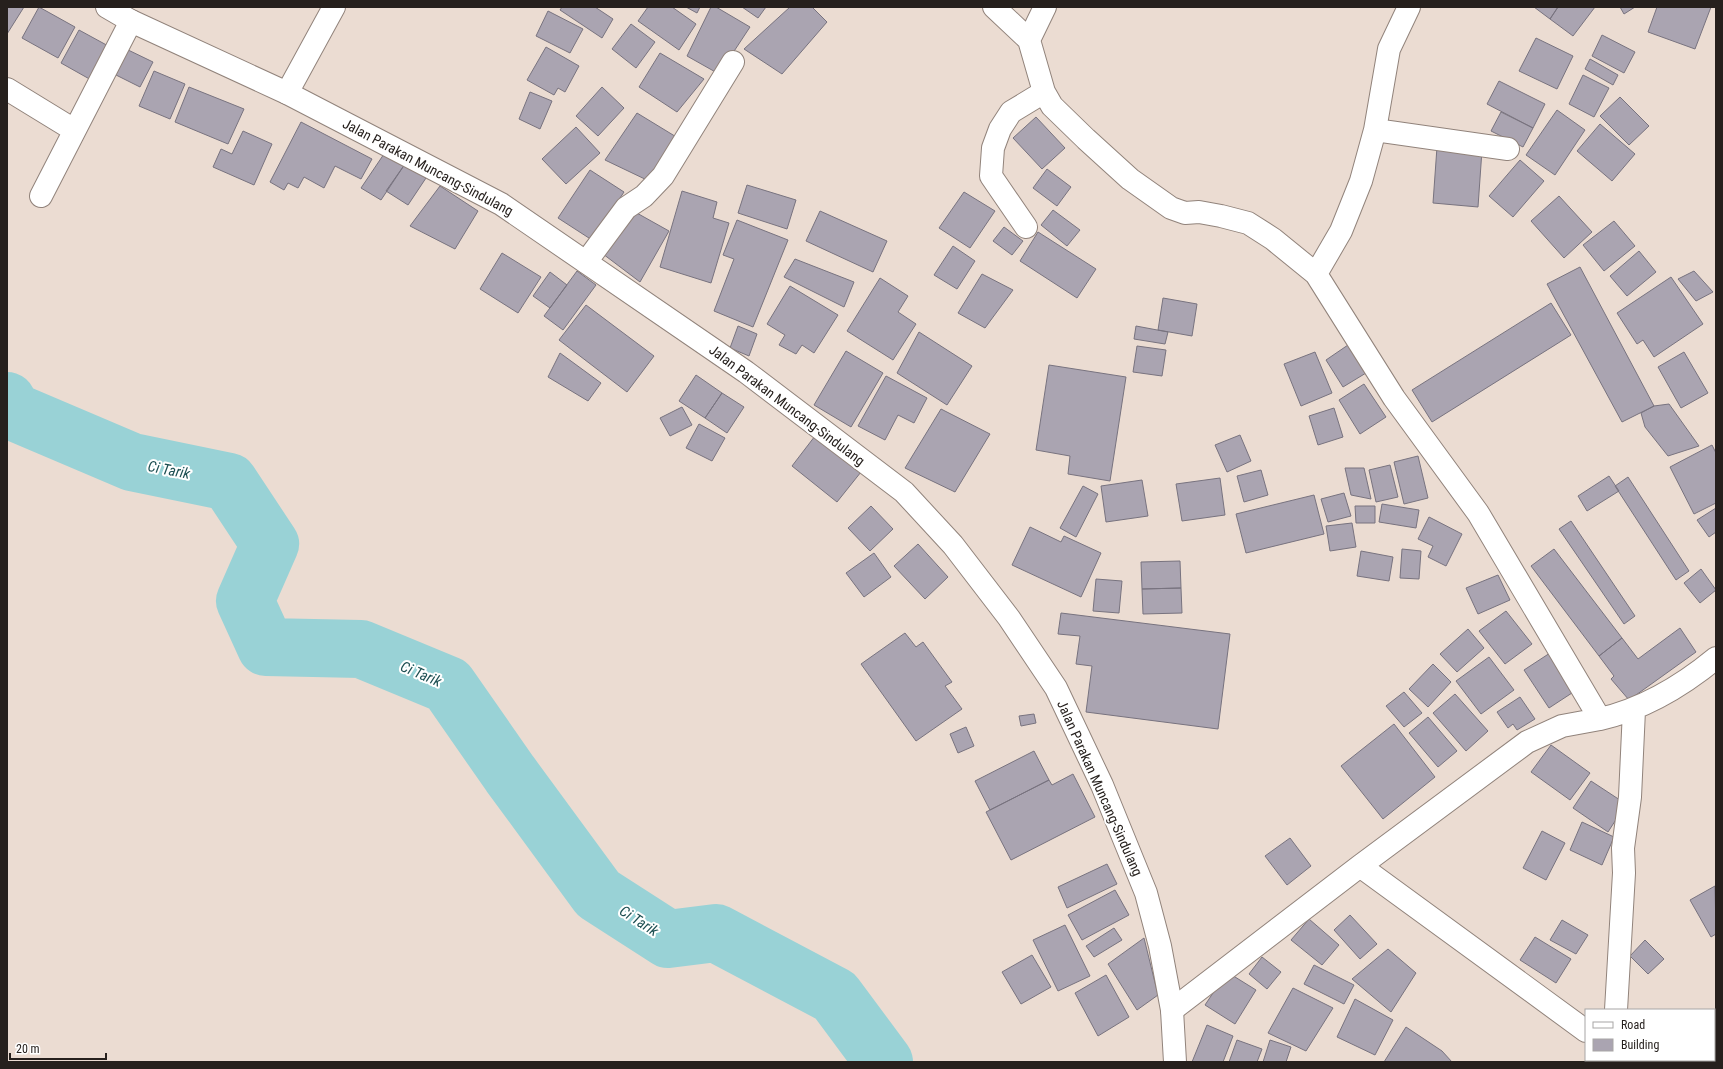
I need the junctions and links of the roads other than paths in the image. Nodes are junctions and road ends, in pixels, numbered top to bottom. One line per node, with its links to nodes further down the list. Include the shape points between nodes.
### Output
1 (107, 7): 6 (street, Jalan Parakan Muncang-Sindulang)
2 (334, 7): 10 (street)
3 (994, 7): 7 (street)
4 (1045, 7): 7 (street)
5 (1409, 7): 13 (street, via 1389,49)
6 (131, 21): 10 (street, Jalan Parakan Muncang-Sindulang); 12 (street)
7 (1029, 40): 11 (street)
8 (733, 62): 17 (street, via 663,176 644,196 626,208)
9 (7, 89): 12 (street)
10 (287, 93): 17 (street, Jalan Parakan Muncang-Sindulang, via 501,204)
11 (1037, 96): 16 (street, via 1011,112 1000,128 993,148 990,176); 18 (street, via 1052,106 1130,179 1171,208 1185,213 1199,212 1248,223 1273,239)
12 (74, 130): 15 (street)
13 (1375, 130): 14 (street); 18 (street, via 1361,181 1341,231)
14 (1508, 149)
15 (41, 196)
16 (1026, 227)
17 (586, 262): 23 (street, Jalan Parakan Muncang-Sindulang, via 746,372 904,492 953,545 1010,618 1056,688 1102,785 1146,893 1160,946)
18 (1316, 274): 20 (street, via 1394,398 1478,513)
19 (1716, 658): 20 (street, via 1690,679)
20 (1617, 715): 21 (street, via 1562,726 1527,742); 22 (street, via 1630,790 1623,848 1624,873)
21 (1360, 866): 23 (street); 24 (street, via 1547,1001)
22 (1616, 1009)
23 (1172, 1010): 25 (street, Jalan Parakan Muncang-Sindulang)
24 (1580, 1028)
25 (1175, 1062)

